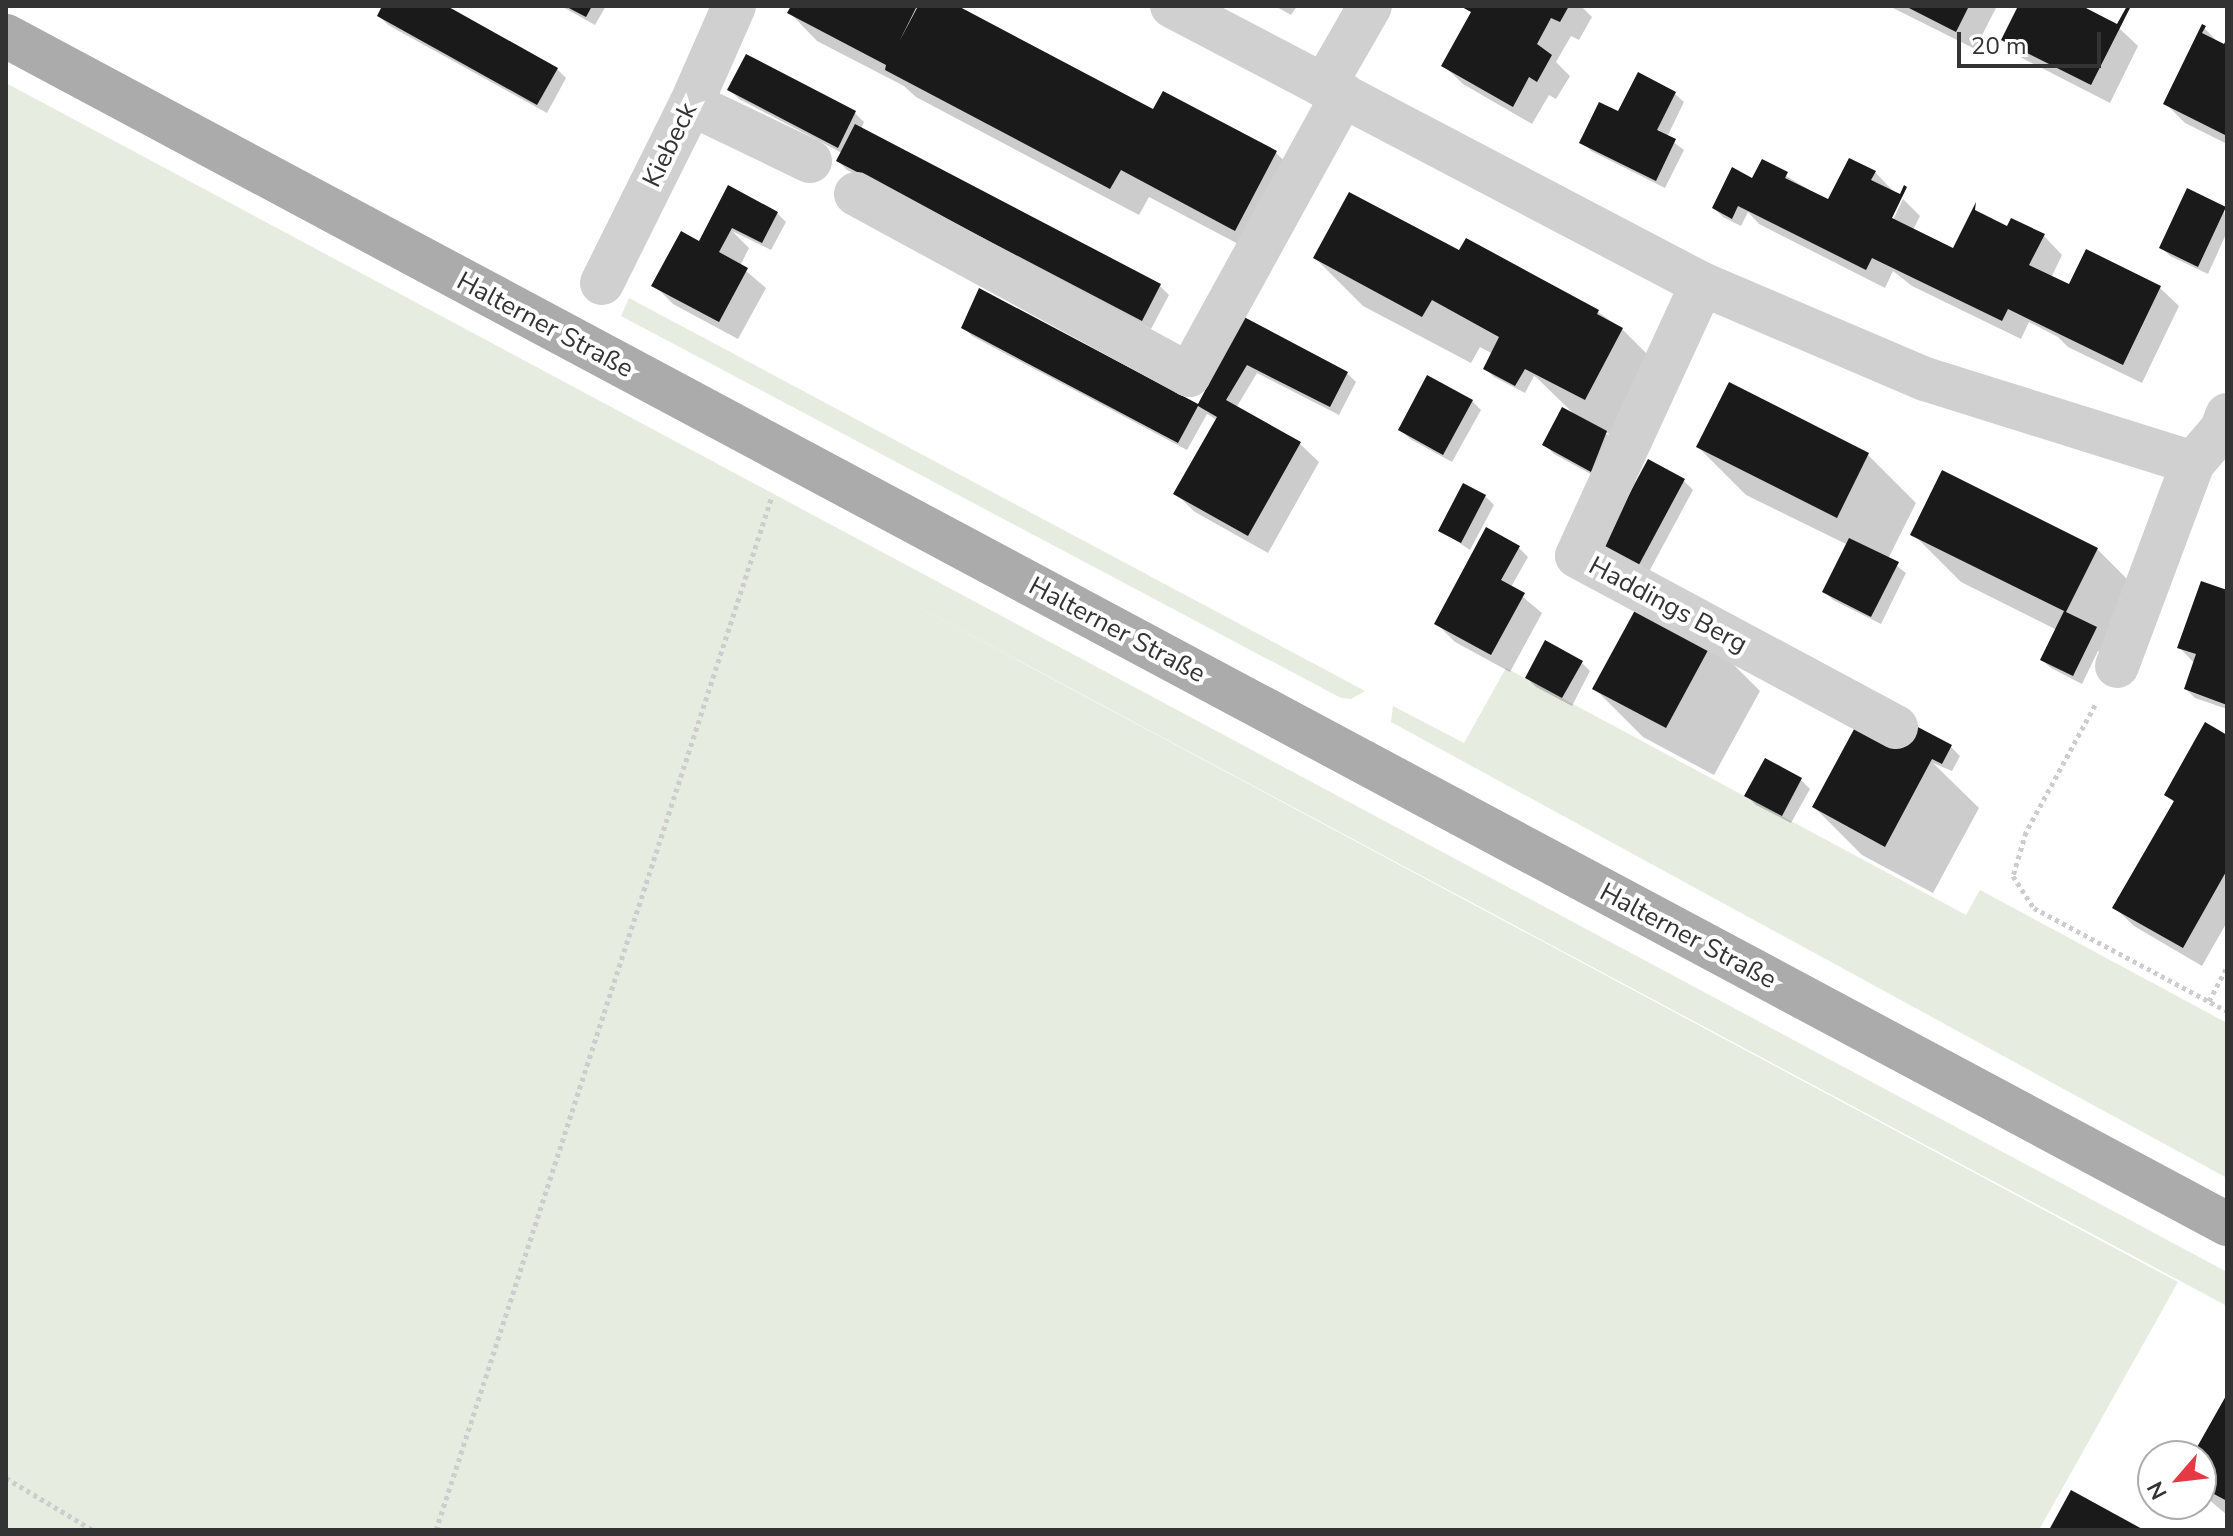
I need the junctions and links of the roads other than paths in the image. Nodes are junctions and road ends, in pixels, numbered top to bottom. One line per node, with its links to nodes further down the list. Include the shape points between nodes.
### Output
1 (734, 6): 6 (street, Kiebeck)
2 (1172, 6): 5 (street)
3 (1370, 6): 5 (street)
4 (6, 36): 15 (main road, Halterner Straße)
5 (1334, 90): 8 (street, via 1189,375); 10 (street)
6 (691, 104): 7 (street); 9 (street, Kiebeck)
7 (810, 161)
8 (856, 194)
9 (602, 283)
10 (1702, 284): 12 (street, via 1925,379); 14 (street, Haddings Berg, via 1577,556)
11 (2227, 415): 12 (street, via 2222,429)
12 (2193, 463): 13 (street)
13 (2117, 666)
14 (1896, 727)
15 (2227, 1224)

